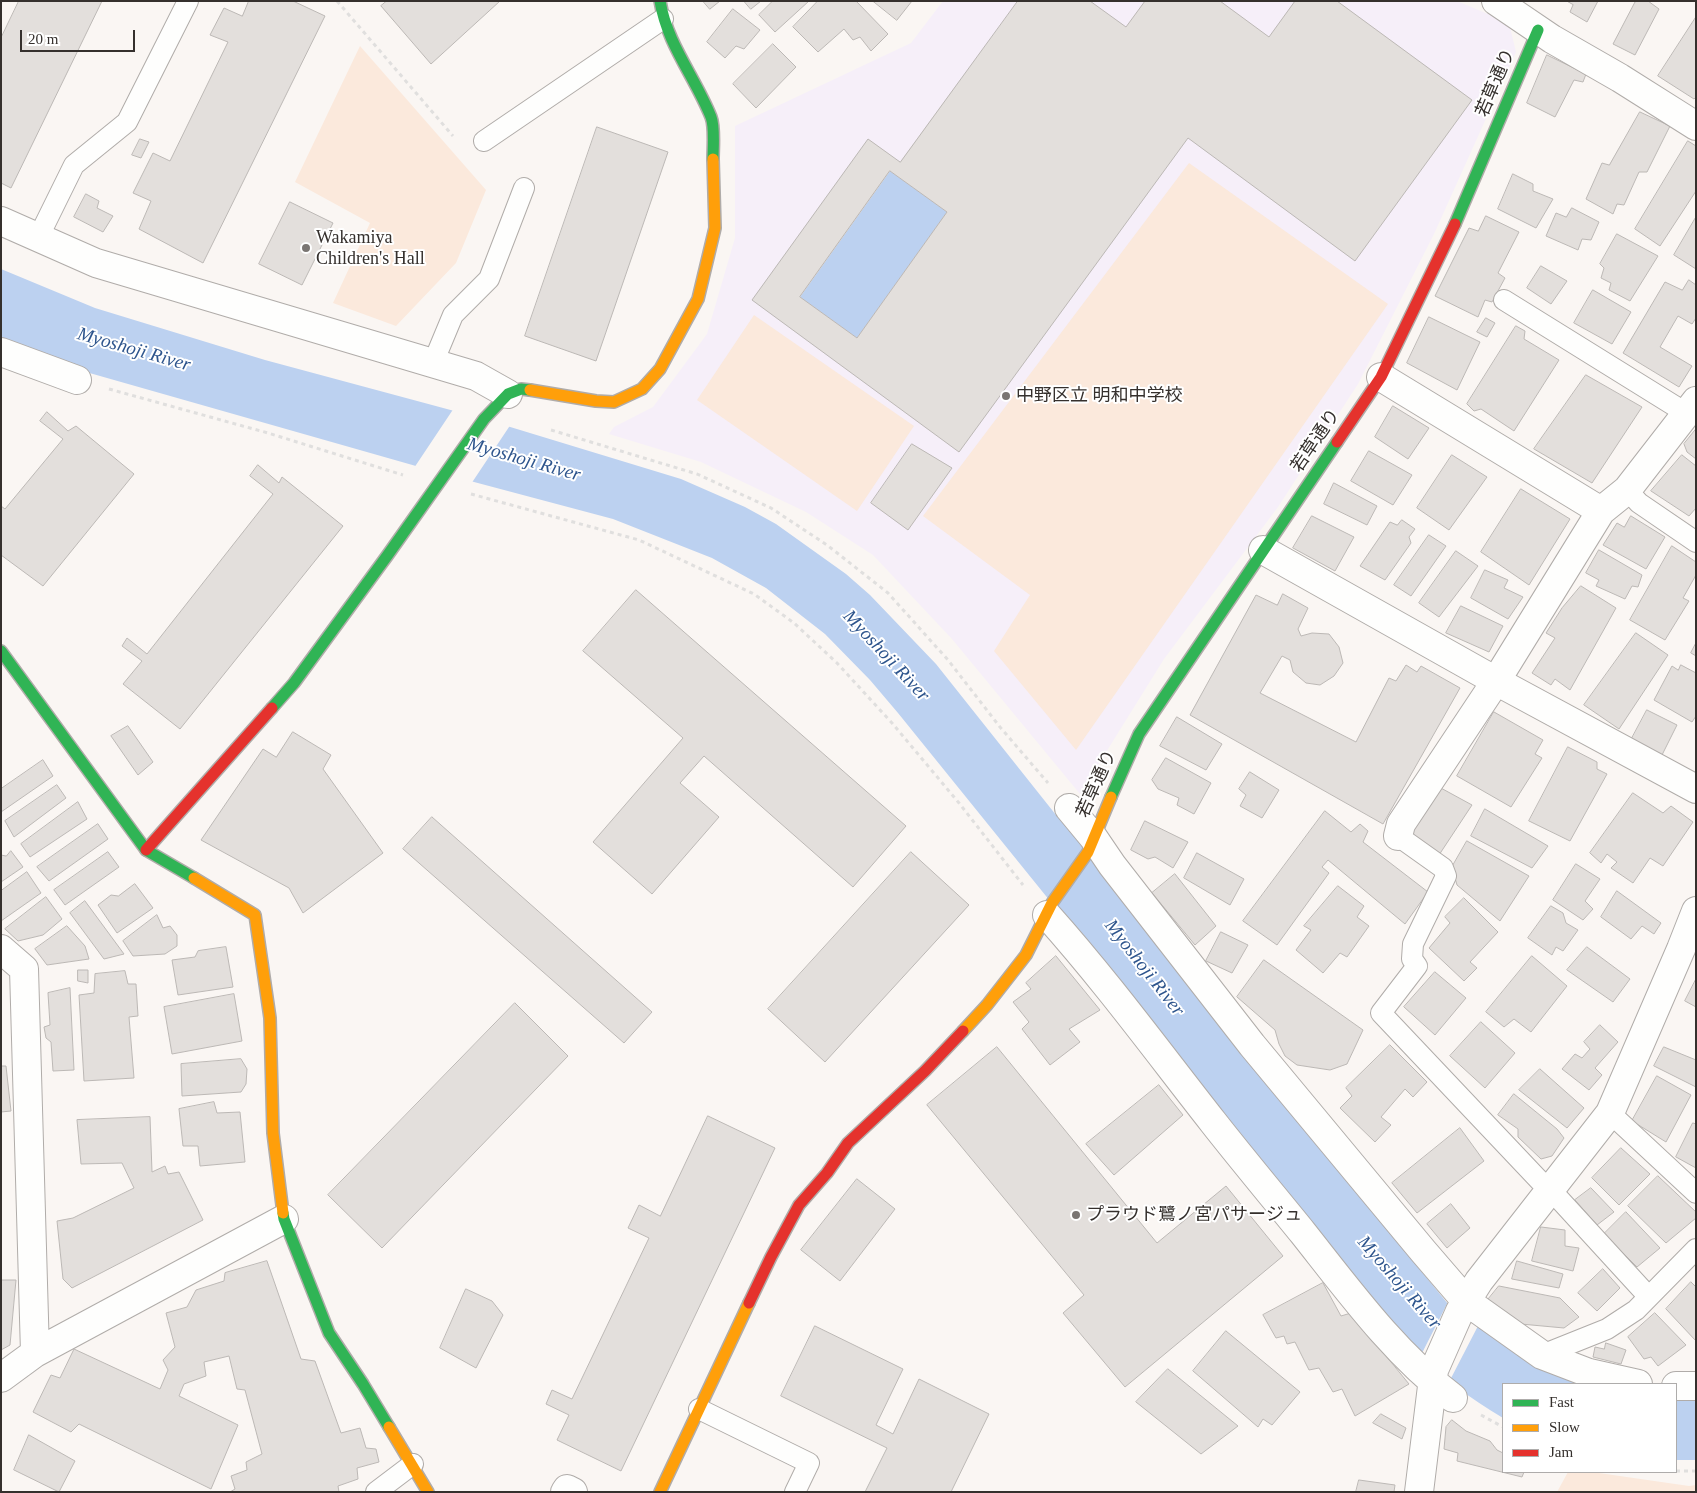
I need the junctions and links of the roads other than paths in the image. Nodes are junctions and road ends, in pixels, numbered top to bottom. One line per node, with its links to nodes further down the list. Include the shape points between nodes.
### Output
1 (188, 1): 9 (lane, via 127,122 74,165)
2 (1496, 1): 4 (street)
3 (662, 10): 6 (lane); 15 (street, via 669,35 712,118 715,228 698,299 660,369 642,389 614,402 521,389)
4 (1538, 30): 5 (street); 13 (street, 若草通り, via 1452,230)
5 (1696, 126)
6 (484, 141)
7 (524, 188): 12 (lane, via 489,279 453,315)
8 (1, 220): 9 (street)
9 (38, 238): 12 (street, via 96,263)
10 (1504, 300): 16 (lane)
11 (1, 352): 14 (street)
12 (433, 363): 15 (street, via 476,376)
13 (1381, 377): 18 (street); 20 (street, 若草通り)
14 (77, 380)
15 (508, 394): 27 (street, via 484,419 294,682)
16 (1691, 407): 17 (street)
17 (1627, 490): 18 (street); 19 (lane, via 1639,503)
18 (1602, 511): 22 (street)
19 (1696, 542)
20 (1263, 550): 22 (street); 26 (street, 若草通り, via 1139,734)
21 (1, 651): 27 (street)
22 (1496, 682): 23 (street); 25 (street, via 1401,824)
23 (1696, 789)
24 (1069, 808): 26 (street)
25 (1398, 836): 33 (lane, via 1443,868 1446,876 1414,944 1412,959 1417,966 1381,1012)
26 (1090, 844): 28 (street, 若草通り); 38 (street, via 1112,865 1252,1045 1423,1251)
27 (146, 850): 35 (street, via 256,914 270,1018 273,1133)
28 (1049, 909): 43 (street, via 1212,1121 1355,1298 1404,1355); 46 (street, 若草通り, via 1026,955 987,1005 925,1071 848,1143 799,1205)
29 (1696, 910): 31 (street)
30 (1, 949): 39 (street, via 24,968)
31 (1688, 952): 32 (street)
32 (1610, 1113): 33 (street); 34 (lane)
33 (1550, 1189): 37 (lane); 38 (street)
34 (1696, 1193)
35 (284, 1219): 39 (street); 47 (street, via 329,1333)
36 (1696, 1249): 37 (lane)
37 (1648, 1296): 40 (lane, via 1636,1310 1607,1329)
38 (1463, 1306): 40 (street); 43 (street)
39 (35, 1353): 41 (street)
40 (1542, 1355): 42 (street, via 1589,1373)
41 (1, 1378)
42 (1634, 1383)
43 (1439, 1384): 54 (street)
44 (1677, 1386): 45 (street)
45 (1696, 1386)
46 (699, 1409): 52 (street, 若草通り); 53 (lane, via 809,1463)
47 (413, 1464): 48 (lane); 49 (street)
48 (376, 1492)
49 (428, 1492)
50 (564, 1492): 51 (street, via 567,1489)
51 (573, 1492)
52 (660, 1492)
53 (795, 1492)
54 (1418, 1492)

